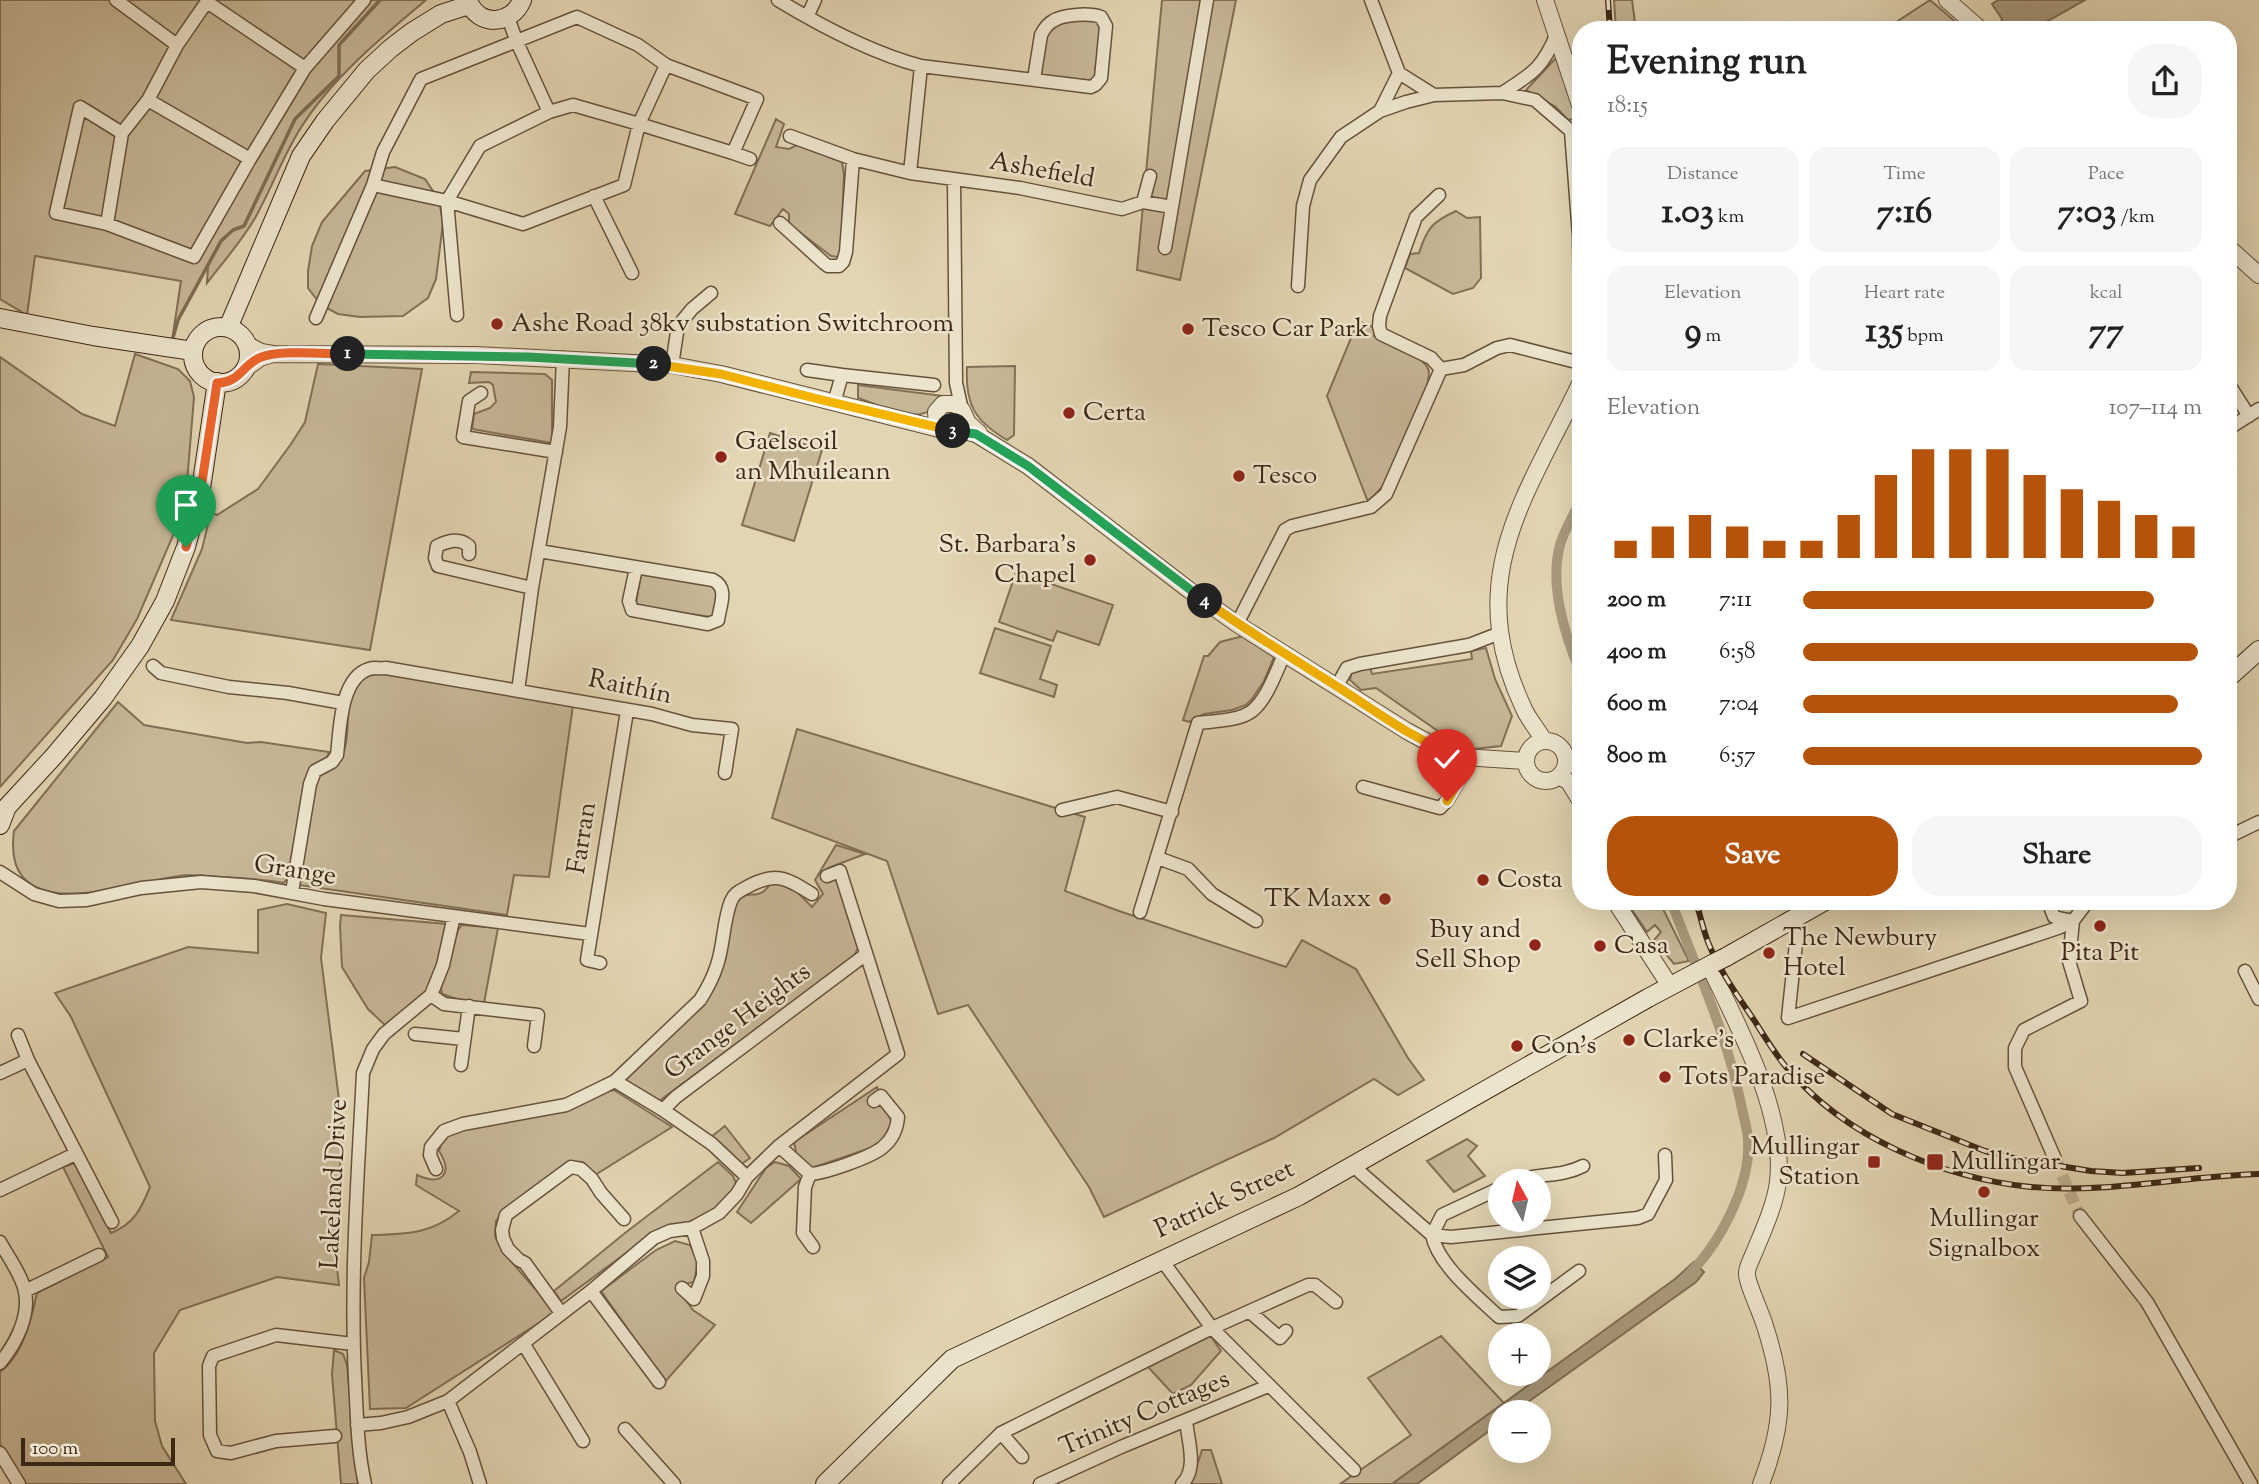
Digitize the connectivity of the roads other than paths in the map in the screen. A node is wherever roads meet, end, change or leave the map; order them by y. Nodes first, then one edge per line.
1 (116, 0) edge
2 (364, 0) edge
3 (522, 0) edge
4 (778, 0) edge
5 (815, 0) edge
6 (1207, 0) edge
7 (1371, 0) edge
8 (1545, 0) edge
9 (207, 1) edge
10 (1948, 1) edge
11 (468, 3) edge
12 (807, 17) junction
13 (1971, 21) edge
14 (512, 29) junction
15 (1557, 33) junction
16 (177, 45) junction
17 (666, 65) junction
18 (920, 65) junction
19 (305, 68) junction
20 (1399, 73) junction
21 (1034, 79) junction
22 (1572, 80) edge
23 (1502, 93) junction
24 (1434, 95) junction
25 (148, 100) junction
26 (1380, 111) junction
27 (550, 112) junction
28 (639, 124) junction
29 (1572, 127) edge
30 (122, 133) junction
31 (790, 136) dead end
32 (733, 153) junction
33 (250, 159) junction
34 (750, 159) dead end
35 (853, 159) junction
36 (910, 173) junction
37 (1150, 176) dead end
38 (954, 180) junction
39 (373, 185) junction
40 (1439, 195) dead end
41 (593, 196) junction
42 (447, 201) junction
43 (1143, 202) junction
44 (1172, 207) junction
45 (107, 223) junction
46 (780, 223) dead end
47 (1165, 248) dead end
48 (2237, 255) edge
49 (632, 273) dead end
50 (2259, 275) edge
51 (1298, 286) dead end
52 (711, 293) dead end
53 (457, 315) dead end
54 (0, 318) edge
55 (316, 318) dead end
56 (228, 328) junction
57 (246, 344) junction
58 (193, 351) junction
59 (273, 354) junction
60 (563, 358) junction
61 (1572, 361) edge
62 (672, 365) junction
63 (245, 369) junction
64 (1441, 369) junction
65 (807, 370) dead end
66 (842, 375) junction
67 (217, 383) junction
68 (956, 383) junction
69 (934, 385) dead end
70 (481, 393) dead end
71 (2237, 393) edge
72 (1572, 400) edge
73 (834, 403) junction
74 (939, 408) junction
75 (962, 412) junction
76 (2254, 412) edge
77 (894, 416) junction
78 (2237, 423) edge
79 (947, 430) junction
80 (986, 440) junction
81 (556, 452) junction
82 (539, 551) junction
83 (469, 554) dead end
84 (636, 568) junction
85 (532, 587) junction
86 (1237, 624) junction
87 (1500, 633) junction
88 (2258, 652) edge
89 (1285, 653) junction
90 (2237, 664) edge
91 (153, 666) dead end
92 (1337, 686) junction
93 (518, 691) junction
94 (343, 703) junction
95 (627, 711) junction
96 (1544, 741) junction
97 (1463, 757) junction
98 (1525, 761) junction
99 (724, 773) dead end
100 (1559, 776) junction
101 (1363, 787) dead end
102 (1572, 787) edge
103 (4, 808) edge
104 (1062, 810) dead end
105 (1172, 812) junction
106 (2259, 822) edge
107 (0, 825) edge
108 (2237, 833) edge
109 (1158, 858) junction
110 (0, 873) edge
111 (827, 876) dead end
112 (292, 892) junction
113 (812, 894) dead end
114 (1621, 910) edge
115 (1808, 910) edge
116 (2051, 910) edge
117 (2081, 910) edge
118 (1140, 912) dead end
119 (454, 916) junction
120 (1797, 916) junction
121 (1256, 921) dead end
122 (2073, 921) junction
123 (590, 934) junction
124 (865, 955) junction
125 (600, 963) dead end
126 (1714, 963) junction
127 (2245, 971) dead end
128 (1670, 986) junction
129 (431, 995) junction
130 (2259, 999) edge
131 (469, 1006) junction
132 (415, 1034) dead end
133 (18, 1035) dead end
134 (464, 1039) junction
135 (534, 1046) dead end
136 (28, 1060) junction
137 (461, 1065) dead end
138 (0, 1073) edge
139 (615, 1081) junction
140 (874, 1101) dead end
141 (663, 1110) junction
142 (779, 1146) junction
143 (75, 1154) junction
144 (1665, 1155) dead end
145 (2055, 1159) tunnel mouth
146 (1352, 1166) junction
147 (1583, 1166) dead end
148 (436, 1169) dead end
149 (1551, 1173) edge
150 (810, 1174) junction
151 (747, 1177) junction
152 (0, 1190) edge
153 (1488, 1193) edge
154 (2080, 1216) tunnel mouth
155 (624, 1219) dead end
156 (112, 1222) dead end
157 (692, 1228) junction
158 (1432, 1235) junction
159 (0, 1242) edge
160 (813, 1247) dead end
161 (99, 1255) dead end
162 (1161, 1259) junction
163 (1579, 1271) dead end
164 (682, 1288) dead end
165 (25, 1291) junction
166 (592, 1291) junction
167 (1336, 1302) dead end
168 (1250, 1312) junction
169 (562, 1313) junction
170 (1212, 1328) junction
171 (1286, 1331) dead end
172 (523, 1343) junction
173 (353, 1344) junction
174 (0, 1363) edge
175 (659, 1382) dead end
176 (1268, 1386) junction
177 (448, 1401) junction
178 (1186, 1421) junction
179 (357, 1425) junction
180 (625, 1429) dead end
181 (1001, 1433) junction
182 (335, 1436) dead end
183 (583, 1441) dead end
184 (0, 1453) edge
185 (1022, 1457) dead end
186 (1354, 1470) dead end
187 (19, 1484) edge
188 (365, 1484) edge
189 (480, 1484) edge
190 (674, 1484) edge
191 (825, 1484) edge
192 (948, 1484) edge
193 (1040, 1484) edge
194 (1182, 1484) edge
195 (1761, 1484) edge
196 (2251, 1484) edge

1 - 16 street
2 - 19 street
3 - 14 main road
4 - 12 street
5 - 12 street
6 - 44 street
7 - 20 street
8 - 15 street
9 - 16 street
9 - 19 street
10 - 13 street
11 - 14 main road
11 - 56 main road
12 - 18 street
14 - 17 street
14 - 27 street
14 - 39 street
15 - 22 street
15 - 23 street
16 - 25 street
17 - 28 street
17 - 32 street
18 - 21 street
18 - 36 street
19 - 33 street
20 - 24 street
20 - 26 street
21 - 21 street
23 - 24 street
23 - 29 street
24 - 26 street
25 - 30 street
25 - 33 street
26 - 51 street
27 - 28 street
27 - 42 street
28 - 32 street
28 - 41 street
30 - 45 street
30 - 45 street
31 - 35 street, Ashefield
32 - 34 street
33 - 45 street
35 - 36 street, Ashefield
35 - 46 street
36 - 38 street, Ashefield
37 - 43 street
38 - 43 street, Ashefield
38 - 68 street, Ashefield
39 - 42 street
39 - 55 street
40 - 64 street
41 - 42 street
41 - 49 street
42 - 53 street
43 - 44 street
44 - 47 street
48 - 50 street
52 - 62 street
54 - 58 main road
56 - 57 main road
56 - 58 main road
57 - 59 street
57 - 63 main road
58 - 67 main road
59 - 60 street
59 - 63 street
60 - 62 street
60 - 81 street
61 - 64 street
62 - 73 street
63 - 67 main road
64 - 86 street
65 - 66 street
66 - 69 street
66 - 73 street
67 - 103 main road
68 - 74 street
68 - 75 street, Ashefield
70 - 81 street
71 - 76 street
72 - 87 street
73 - 77 street
74 - 75 street
74 - 77 street
74 - 79 street
75 - 79 street
75 - 80 street
76 - 78 street
77 - 79 street
79 - 80 street
80 - 86 street
81 - 82 street
82 - 84 street
82 - 85 street
83 - 85 street
84 - 84 street
85 - 93 street
86 - 89 street
87 - 92 street
87 - 96 street
88 - 90 main road
89 - 92 street
89 - 105 street
91 - 94 street
92 - 97 street
93 - 94 street, Raithín
93 - 95 street, Raithín
94 - 112 street, Raithín
95 - 99 street, Raithín
95 - 123 street, Farran
96 - 98 street
96 - 100 street
97 - 98 street
97 - 101 street
98 - 100 street
100 - 102 street
103 - 107 main road
104 - 105 street
105 - 109 street
106 - 108 street
109 - 118 street
109 - 121 street
110 - 112 street, Grange
111 - 124 street
112 - 119 street, Grange
113 - 139 street
114 - 128 street
115 - 120 main road, Patrick Street
116 - 122 street
117 - 122 street
119 - 123 street, Grange
119 - 129 street, Lakeland Drive
120 - 122 street
120 - 126 main road, Patrick Street
122 - 145 street
123 - 125 street, Farran
124 - 141 street, Grange Heights
124 - 142 street
126 - 128 main road, Patrick Street
126 - 195 street
127 - 130 street
128 - 146 main road, Patrick Street
129 - 131 street
129 - 173 street, Lakeland Drive
131 - 134 street
131 - 135 street
132 - 134 street
133 - 136 street
134 - 137 street
136 - 138 street
136 - 143 street
139 - 141 street
139 - 148 street
140 - 150 street
141 - 151 street, Grange Heights
142 - 150 street
142 - 151 street
143 - 152 street
143 - 156 street
144 - 158 street
146 - 158 street
146 - 162 main road, Patrick Street
147 - 149 street
150 - 160 street
151 - 157 street
153 - 158 street
154 - 196 street
155 - 169 street
157 - 164 street
157 - 166 street
158 - 163 street
159 - 165 street
161 - 165 street
162 - 170 street
162 - 191 main road, Patrick Street
165 - 174 street
166 - 169 street
166 - 175 street
167 - 168 street
168 - 170 street
168 - 171 street
169 - 172 street
170 - 176 street
170 - 181 street
172 - 177 street
172 - 183 street
173 - 179 street, Lakeland Drive
173 - 182 street
176 - 178 street, Trinity Cottages
176 - 186 street
177 - 179 street
177 - 189 street
178 - 193 street, Trinity Cottages
178 - 194 street
179 - 188 street, Lakeland Drive
180 - 190 street
181 - 185 street
181 - 192 street
184 - 187 street

